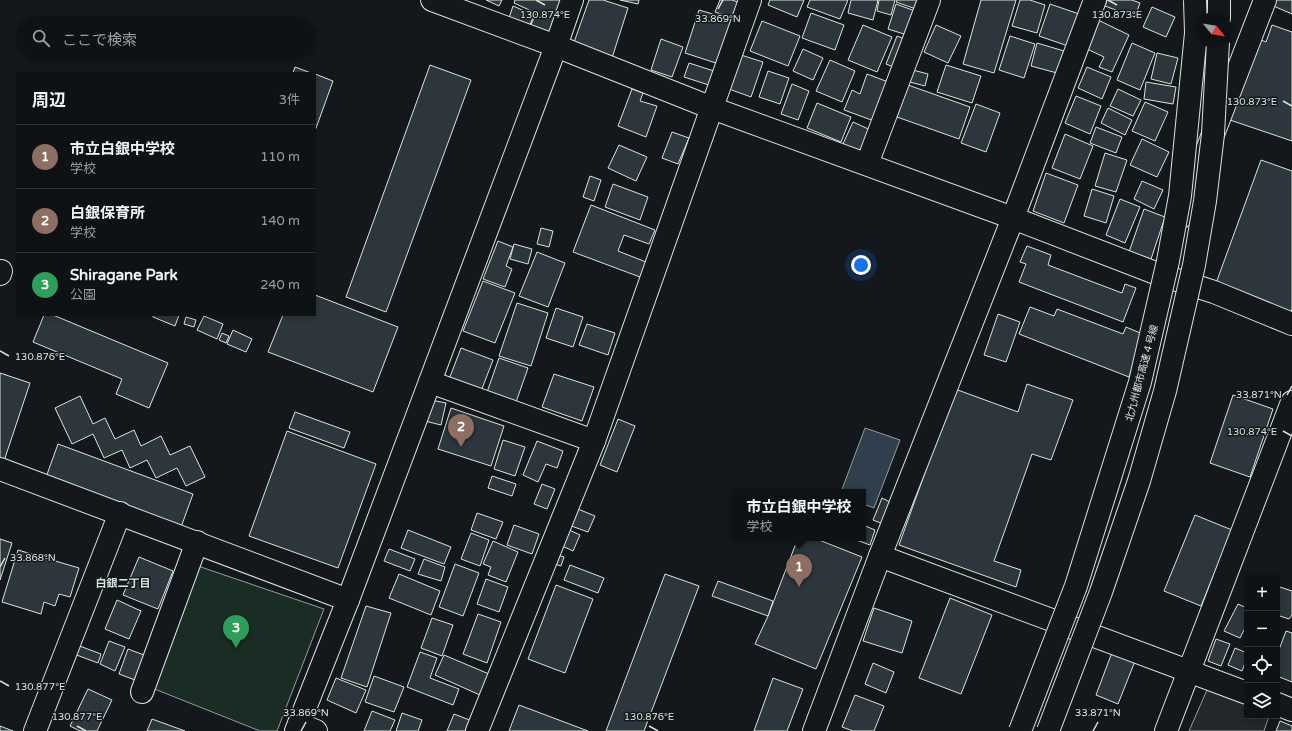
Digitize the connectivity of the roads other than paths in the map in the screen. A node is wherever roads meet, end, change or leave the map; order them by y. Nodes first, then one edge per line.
1 (432, 0) edge
2 (572, 0) edge
3 (750, 0) edge
4 (929, 0) edge
5 (1096, 0) edge
6 (1195, 0) edge
7 (1219, 0) edge
8 (1265, 0) edge
9 (1219, 12) edge
10 (556, 46) junction
11 (1218, 48) edge
12 (712, 108) junction
13 (867, 164) junction
14 (1013, 218) junction
15 (1158, 274) junction
16 (1292, 324) edge
17 (430, 382) junction
18 (1292, 402) edge
19 (594, 441) junction
20 (0, 468) edge
21 (120, 513) junction
22 (197, 542) junction
23 (880, 556) junction
24 (348, 600) junction
25 (1188, 671) junction
26 (142, 692) dead end
27 (1244, 692) edge
28 (1280, 705) edge
29 (1292, 710) edge
30 (304, 729) edge
31 (35, 731) edge
32 (478, 731) edge
33 (814, 731) edge
34 (1020, 731) edge
35 (1048, 731) edge
36 (1166, 731) edge

1 - 10 main road
2 - 10 main road
3 - 12 main road
4 - 13 main road
5 - 14 main road
6 - 34 main road, 北九州都市高速４号線, bridge
7 - 9 main road
8 - 15 main road
10 - 12 main road
10 - 17 main road
11 - 35 main road, bridge
12 - 13 main road
12 - 19 main road
13 - 14 main road
14 - 15 main road
14 - 23 main road
15 - 16 main road
17 - 19 main road
17 - 24 main road
18 - 25 main road
19 - 32 main road
20 - 21 main road
21 - 22 main road
21 - 31 main road
22 - 24 main road
22 - 26 main road
23 - 25 main road
23 - 33 main road
24 - 30 main road
25 - 27 main road
25 - 36 main road
28 - 29 main road

